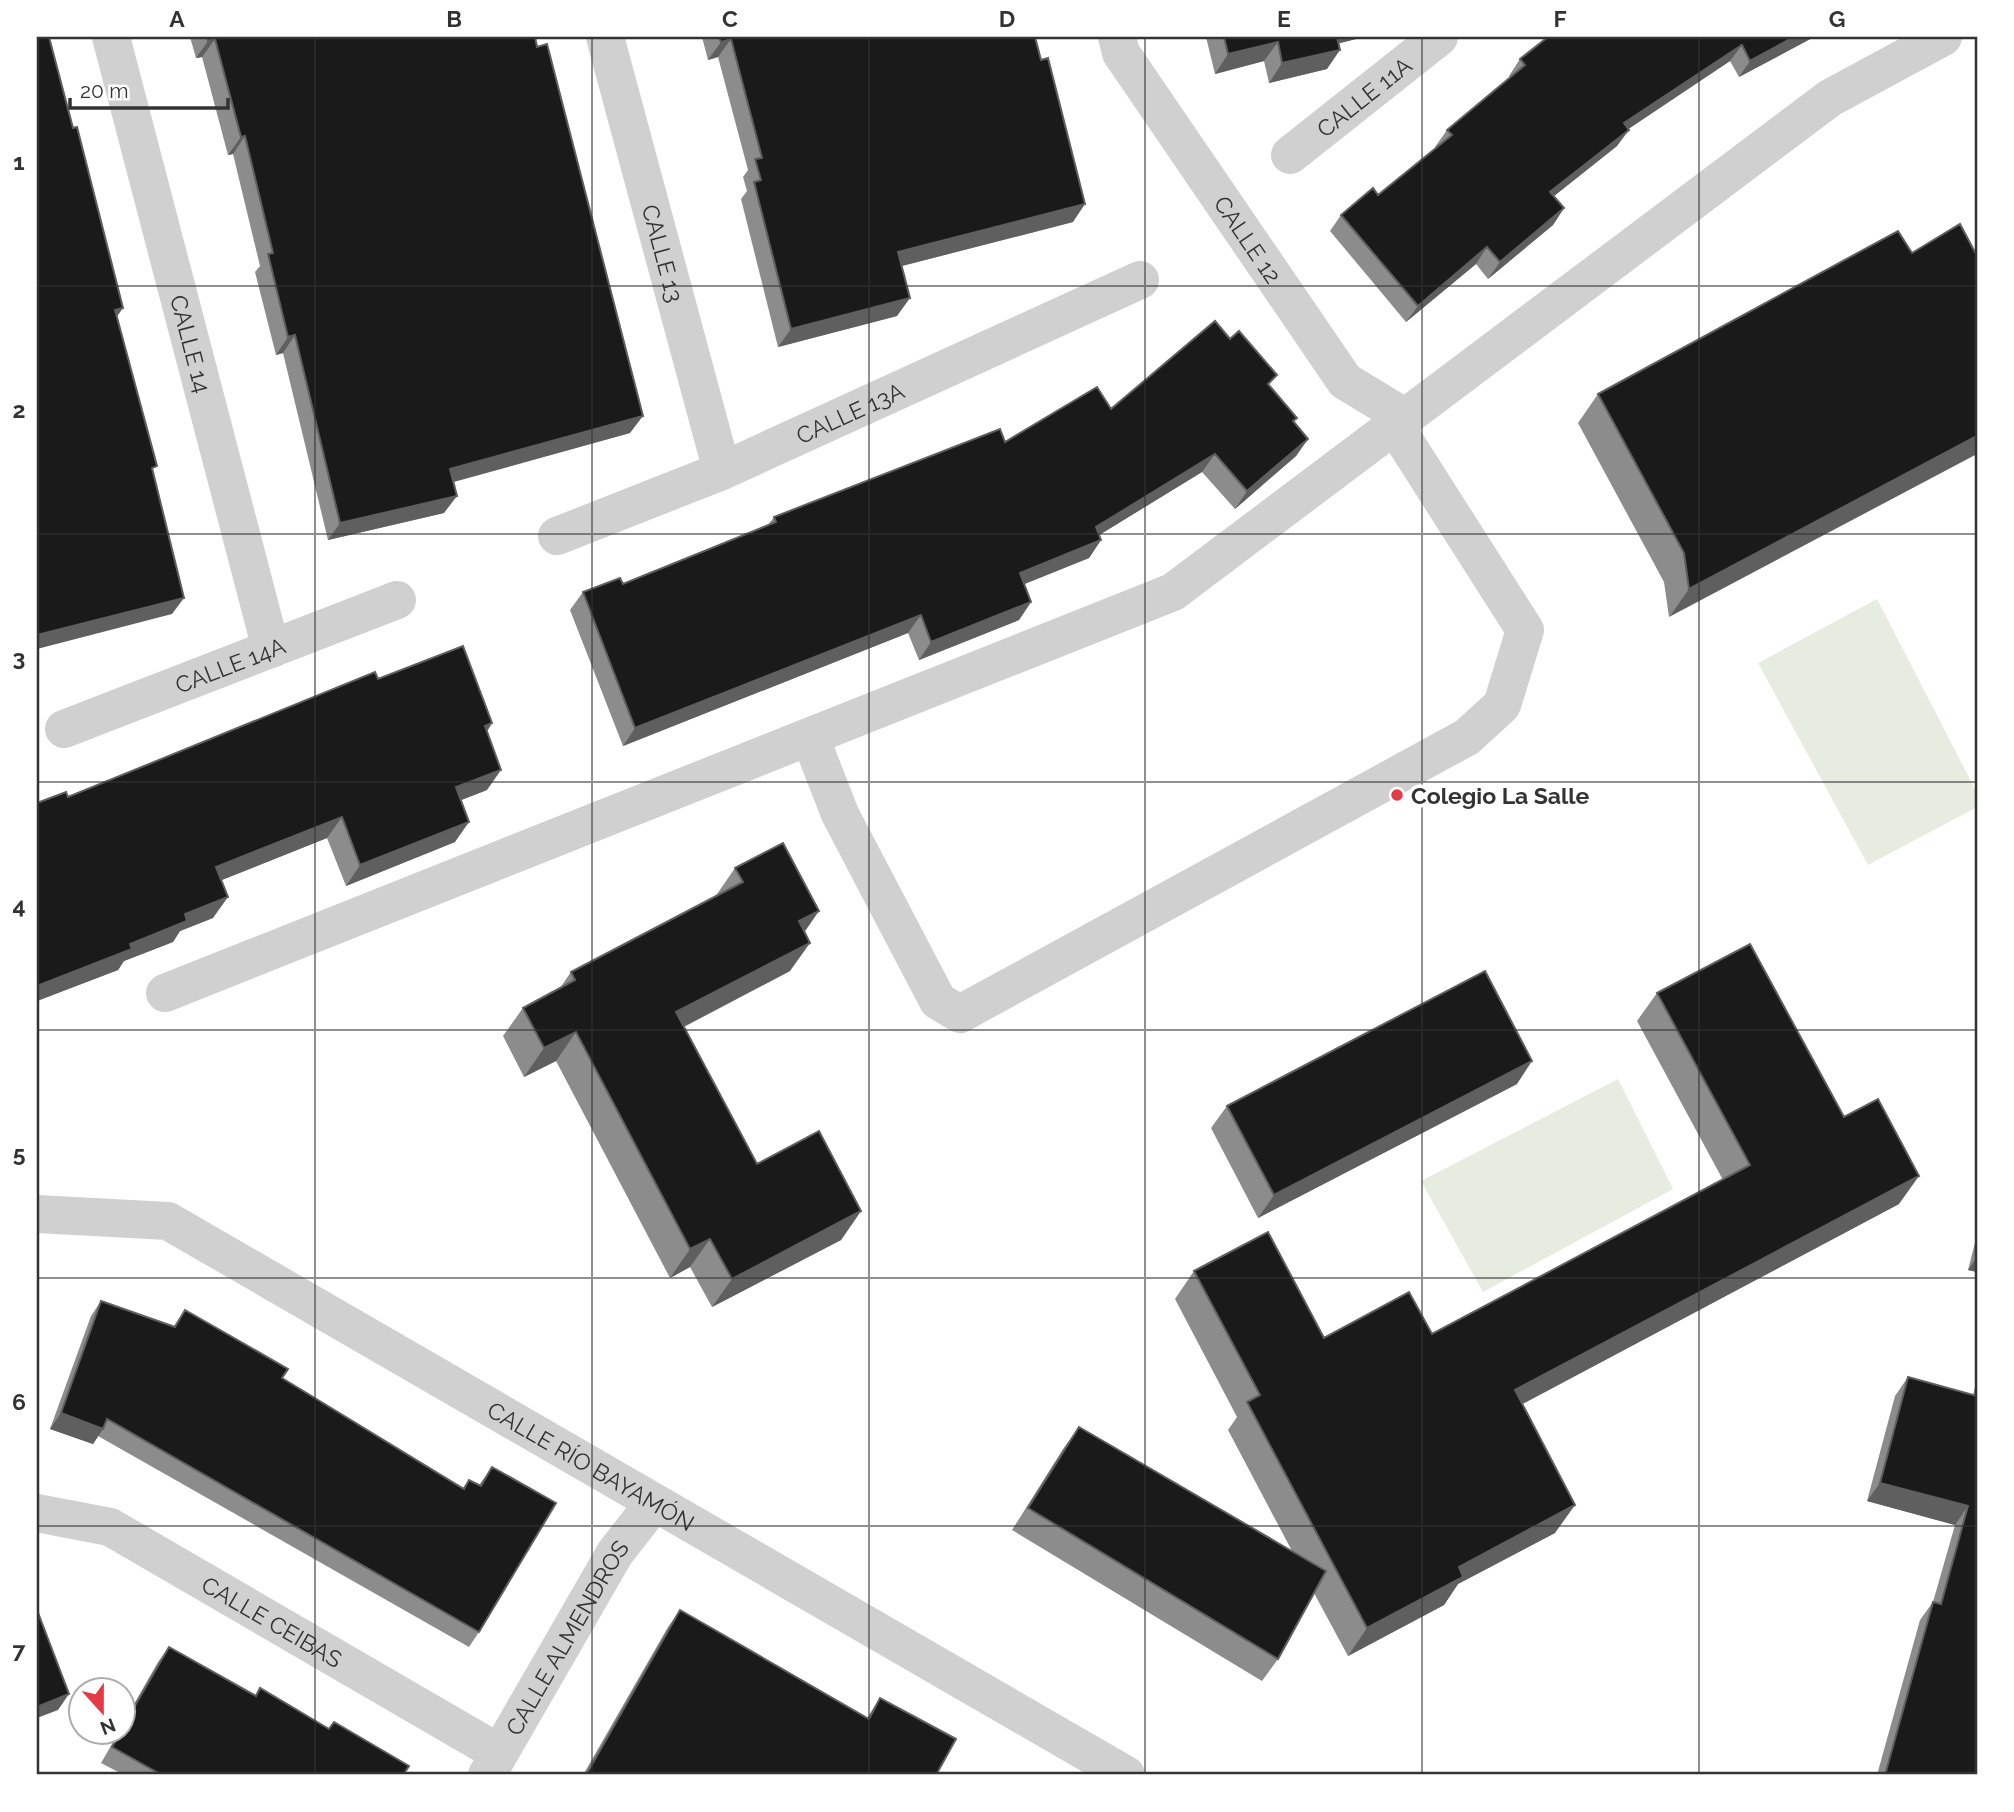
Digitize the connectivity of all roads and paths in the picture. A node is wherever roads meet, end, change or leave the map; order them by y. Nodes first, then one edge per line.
1 (111, 37) edge
2 (605, 37) edge
3 (1117, 37) edge
4 (1439, 37) edge
5 (1943, 37) edge
6 (1290, 155) dead end
7 (1140, 280) dead end
8 (1400, 422) junction
9 (722, 471) junction
10 (557, 536) dead end
11 (397, 600) dead end
12 (271, 649) junction
13 (64, 729) dead end
14 (810, 737) junction
15 (165, 993) dead end
16 (37, 1214) edge
17 (654, 1503) junction
18 (37, 1513) edge
19 (493, 1764) edge
20 (1126, 1775) edge

1 - 12 street, CALLE 14
2 - 9 street, CALLE 13
3 - 8 street, CALLE 12
4 - 6 street, CALLE 11A
5 - 8 street
7 - 9 street, CALLE 13A
8 - 14 street
8 - 14 street
9 - 10 street, CALLE 13A
11 - 12 street, CALLE 14A
12 - 13 street, CALLE 14A
14 - 15 street
16 - 17 street, CALLE RÍO BAYAMÓN
17 - 19 street, CALLE ALMENDROS
17 - 20 street, CALLE RÍO BAYAMÓN
18 - 19 street, CALLE CEIBAS

